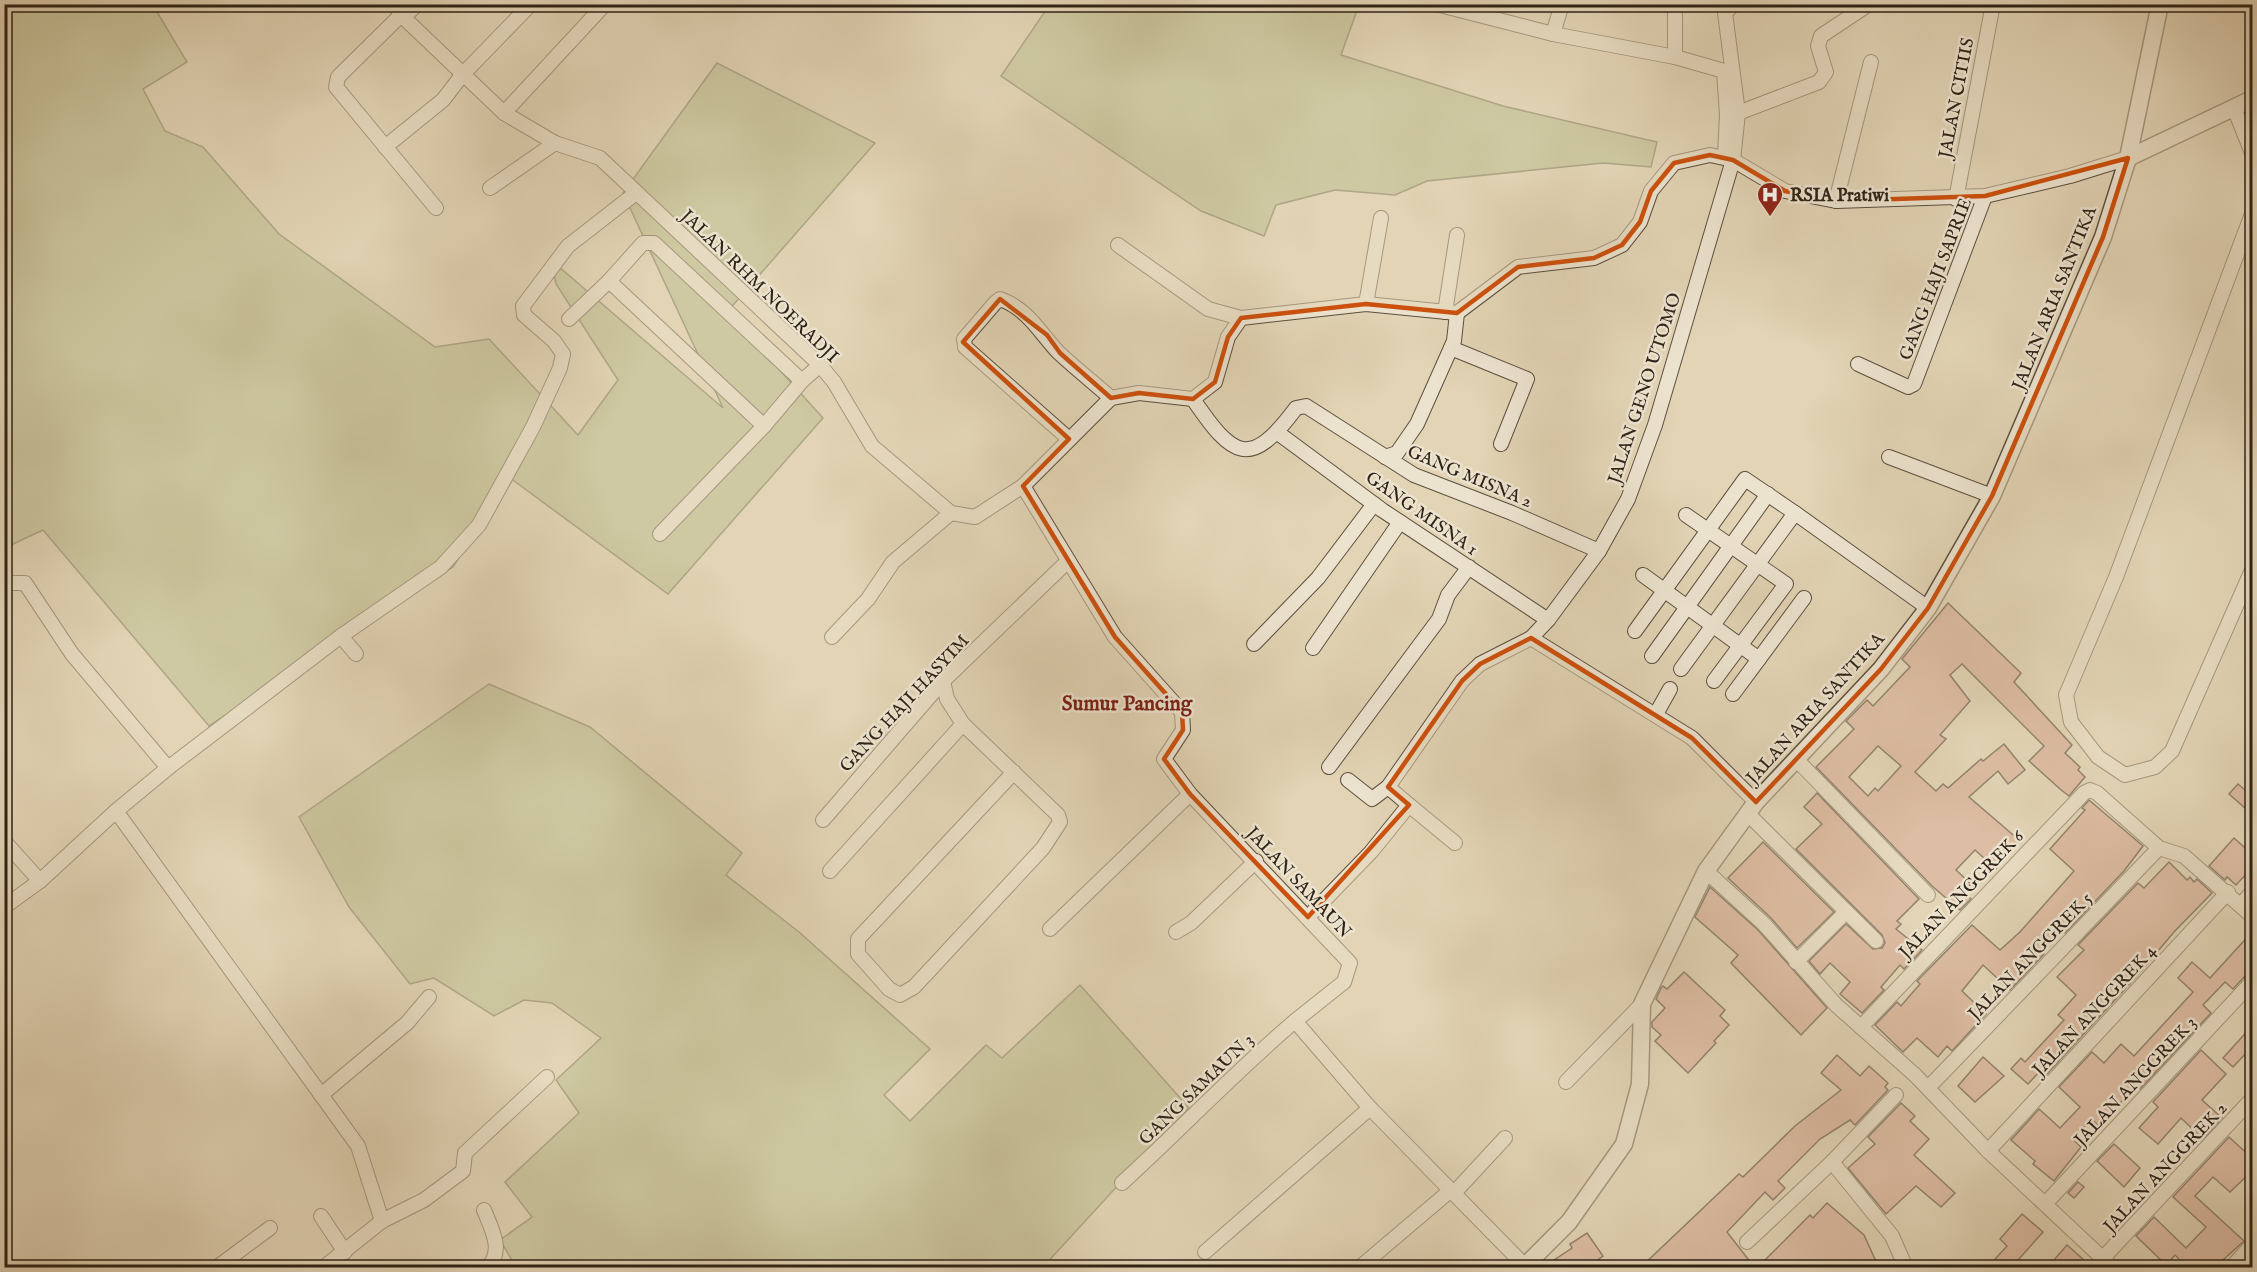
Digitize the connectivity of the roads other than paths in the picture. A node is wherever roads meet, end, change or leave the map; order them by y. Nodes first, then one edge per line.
1 (418, 4) edge
2 (531, 4) edge
3 (605, 4) edge
4 (1436, 4) edge
5 (1563, 4) edge
6 (1675, 4) edge
7 (1734, 4) edge
8 (1869, 4) edge
9 (1993, 4) edge
10 (2160, 4) edge
11 (399, 12) edge
12 (1553, 34) junction
13 (1675, 57) junction
14 (1871, 62) dead end
15 (1729, 70) junction
16 (463, 74) junction
17 (1731, 93) junction
18 (2253, 99) edge
19 (2234, 108) junction
20 (504, 113) junction
21 (1738, 113) junction
22 (555, 143) junction
23 (385, 147) junction
24 (2253, 153) edge
25 (2128, 158) junction
26 (1729, 159) junction
27 (490, 188) dead end
28 (636, 193) junction
29 (1985, 196) junction
30 (1956, 199) junction
31 (1836, 201) junction
32 (436, 208) dead end
33 (2253, 214) edge
34 (1382, 218) dead end
35 (1457, 235) dead end
36 (1118, 245) dead end
37 (609, 281) junction
38 (1366, 304) junction
39 (1451, 313) junction
40 (1241, 318) junction
41 (569, 319) dead end
42 (1451, 348) junction
43 (1858, 364) dead end
44 (820, 365) junction
45 (802, 381) junction
46 (1111, 398) junction
47 (1192, 399) junction
48 (764, 426) junction
49 (1278, 433) junction
50 (1069, 439) junction
51 (1502, 444) dead end
52 (1385, 457) junction
53 (1889, 457) dead end
54 (1023, 486) junction
55 (1768, 494) junction
56 (1992, 496) junction
57 (1374, 504) junction
58 (951, 513) junction
59 (1795, 513) junction
60 (1686, 516) dead end
61 (1400, 522) junction
62 (1708, 531) junction
63 (660, 534) dead end
64 (1731, 547) junction
65 (1599, 551) junction
66 (1067, 562) junction
67 (1755, 564) junction
68 (1469, 567) junction
69 (2253, 570) edge
70 (1643, 575) dead end
71 (4, 583) edge
72 (1664, 591) junction
73 (1804, 598) dead end
74 (1687, 607) junction
75 (1928, 608) junction
76 (1548, 620) junction
77 (1712, 625) junction
78 (1635, 631) dead end
79 (341, 636) junction
80 (832, 637) dead end
81 (1531, 638) junction
82 (1254, 644) dead end
83 (1740, 646) junction
84 (1313, 648) dead end
85 (356, 654) dead end
86 (1652, 656) dead end
87 (1759, 659) junction
88 (1681, 669) dead end
89 (943, 681) junction
90 (1714, 681) dead end
91 (1670, 689) dead end
92 (1733, 694) dead end
93 (1656, 714) junction
94 (963, 724) junction
95 (1796, 759) junction
96 (1329, 767) dead end
97 (168, 768) junction
98 (1014, 772) junction
99 (1348, 780) dead end
100 (1388, 787) junction
101 (1190, 794) junction
102 (1409, 805) junction
103 (1752, 808) junction
104 (116, 811) junction
105 (823, 820) dead end
106 (4, 841) edge
107 (1455, 843) dead end
108 (2159, 848) junction
109 (1256, 861) junction
110 (830, 871) dead end
111 (1706, 871) junction
112 (40, 881) junction
113 (2228, 892) junction
114 (2253, 892) edge
115 (1928, 895) dead end
116 (2241, 906) junction
117 (4, 907) edge
118 (1846, 912) junction
119 (1308, 916) junction
120 (2253, 916) edge
121 (1050, 929) dead end
122 (1176, 932) dead end
123 (1876, 941) dead end
124 (1796, 962) junction
125 (2253, 982) edge
126 (429, 997) dead end
127 (1642, 1004) junction
128 (1295, 1021) junction
129 (1861, 1027) junction
130 (547, 1077) dead end
131 (1566, 1082) dead end
132 (1928, 1088) junction
133 (321, 1095) junction
134 (1896, 1095) dead end
135 (2253, 1099) edge
136 (1370, 1108) junction
137 (1504, 1138) dead end
138 (1988, 1151) junction
139 (1832, 1162) junction
140 (1122, 1184) dead end
141 (1452, 1191) junction
142 (2044, 1204) junction
143 (484, 1210) dead end
144 (321, 1216) dead end
145 (382, 1221) junction
146 (270, 1228) dead end
147 (1747, 1242) dead end
148 (2253, 1245) edge
149 (345, 1252) junction
150 (1205, 1252) dead end
151 (2108, 1263) edge
152 (1525, 1267) edge
153 (216, 1268) edge
154 (323, 1268) edge
155 (487, 1268) edge
156 (1359, 1268) edge
157 (1906, 1268) edge
158 (2231, 1268) edge

1 - 11 street
2 - 16 street
3 - 20 street
4 - 12 street
5 - 12 street
6 - 13 street
7 - 15 street
8 - 21 street
9 - 30 street, JALAN CITIIS
10 - 25 street, JALAN ARIA SANTIKA
11 - 16 street, JALAN RHM NOERADJI
11 - 23 street
12 - 13 street
13 - 15 street
14 - 31 street
15 - 17 street
16 - 20 street, JALAN RHM NOERADJI
16 - 23 street
17 - 21 street
17 - 26 street
18 - 19 street
19 - 24 street
19 - 25 street
20 - 22 street, JALAN RHM NOERADJI
21 - 26 street
22 - 27 street
22 - 28 street, JALAN RHM NOERADJI
23 - 32 street
25 - 29 street
25 - 56 street, JALAN ARIA SANTIKA
26 - 31 street
26 - 39 street
26 - 65 street, JALAN GENO UTOMO
28 - 44 street, JALAN RHM NOERADJI
28 - 79 street
29 - 30 street
29 - 43 street, GANG HAJI SAPRIE
30 - 31 street
33 - 69 street
34 - 38 street
35 - 39 street
36 - 40 street
37 - 41 street
37 - 45 street
37 - 48 street
38 - 39 street
38 - 40 street
39 - 42 street
40 - 47 street
42 - 51 street
42 - 52 street
44 - 45 street
44 - 58 street, JALAN RHM NOERADJI
45 - 48 street
46 - 47 street
46 - 50 street
46 - 50 street
47 - 49 street
48 - 63 street
49 - 52 street, GANG MISNA 2
49 - 57 street, GANG MISNA 1
50 - 54 street
52 - 65 street, GANG MISNA 2
53 - 56 street
54 - 58 street
54 - 66 street, JALAN SAMAUN
55 - 59 street
55 - 62 street
55 - 64 street
56 - 75 street, JALAN ARIA SANTIKA
57 - 61 street, GANG MISNA 1
57 - 82 street
58 - 80 street
59 - 67 street
59 - 75 street
60 - 62 street
61 - 68 street, GANG MISNA 1
61 - 84 street
62 - 64 street
62 - 72 street
64 - 67 street
64 - 74 street
65 - 76 street, JALAN GENO UTOMO
66 - 89 street, GANG HAJI HASYIM
66 - 101 street, JALAN SAMAUN
67 - 77 street
67 - 83 street
68 - 76 street, GANG MISNA 1
68 - 96 street
70 - 72 street
71 - 97 street
72 - 74 street
72 - 78 street
73 - 87 street
74 - 77 street
74 - 86 street
75 - 95 street, JALAN ARIA SANTIKA
76 - 81 street, JALAN GENO UTOMO
77 - 83 street
77 - 88 street
79 - 85 street
79 - 97 street
81 - 93 street
81 - 100 street, JALAN GENO UTOMO
83 - 87 street
83 - 90 street
87 - 92 street
89 - 94 street
89 - 105 street, GANG HAJI HASYIM
91 - 93 street
93 - 103 street
94 - 98 street
94 - 110 street
95 - 103 street, JALAN ARIA SANTIKA
95 - 115 street
97 - 104 street
98 - 98 street
99 - 100 street
100 - 102 street
101 - 109 street, JALAN SAMAUN
101 - 121 street
102 - 107 street
102 - 119 street
103 - 111 street, JALAN ARIA SANTIKA
103 - 118 street
104 - 112 street
104 - 133 street
106 - 112 street
108 - 113 street
108 - 129 street, JALAN ANGGREK 6
108 - 132 street, JALAN ANGGREK 5
109 - 119 street, JALAN SAMAUN
109 - 122 street
111 - 124 street
111 - 127 street, JALAN ARIA SANTIKA
112 - 117 street
113 - 116 street
113 - 138 street, JALAN ANGGREK 4
114 - 116 street
116 - 120 street
118 - 123 street
118 - 124 street
119 - 128 street, JALAN SAMAUN
124 - 129 street
125 - 142 street, JALAN ANGGREK 3
126 - 133 street
127 - 131 street
127 - 152 street, JALAN ARIA SANTIKA
128 - 136 street
128 - 140 street, GANG SAMAUN 3
129 - 132 street
130 - 145 street
132 - 138 street
133 - 145 street
134 - 139 street
135 - 151 street, JALAN ANGGREK 2
136 - 141 street
136 - 150 street
137 - 141 street
138 - 142 street
139 - 147 street
139 - 157 street
141 - 152 street
141 - 156 street
142 - 151 street
143 - 155 street
144 - 149 street
145 - 149 street
146 - 153 street
148 - 158 street
149 - 154 street

